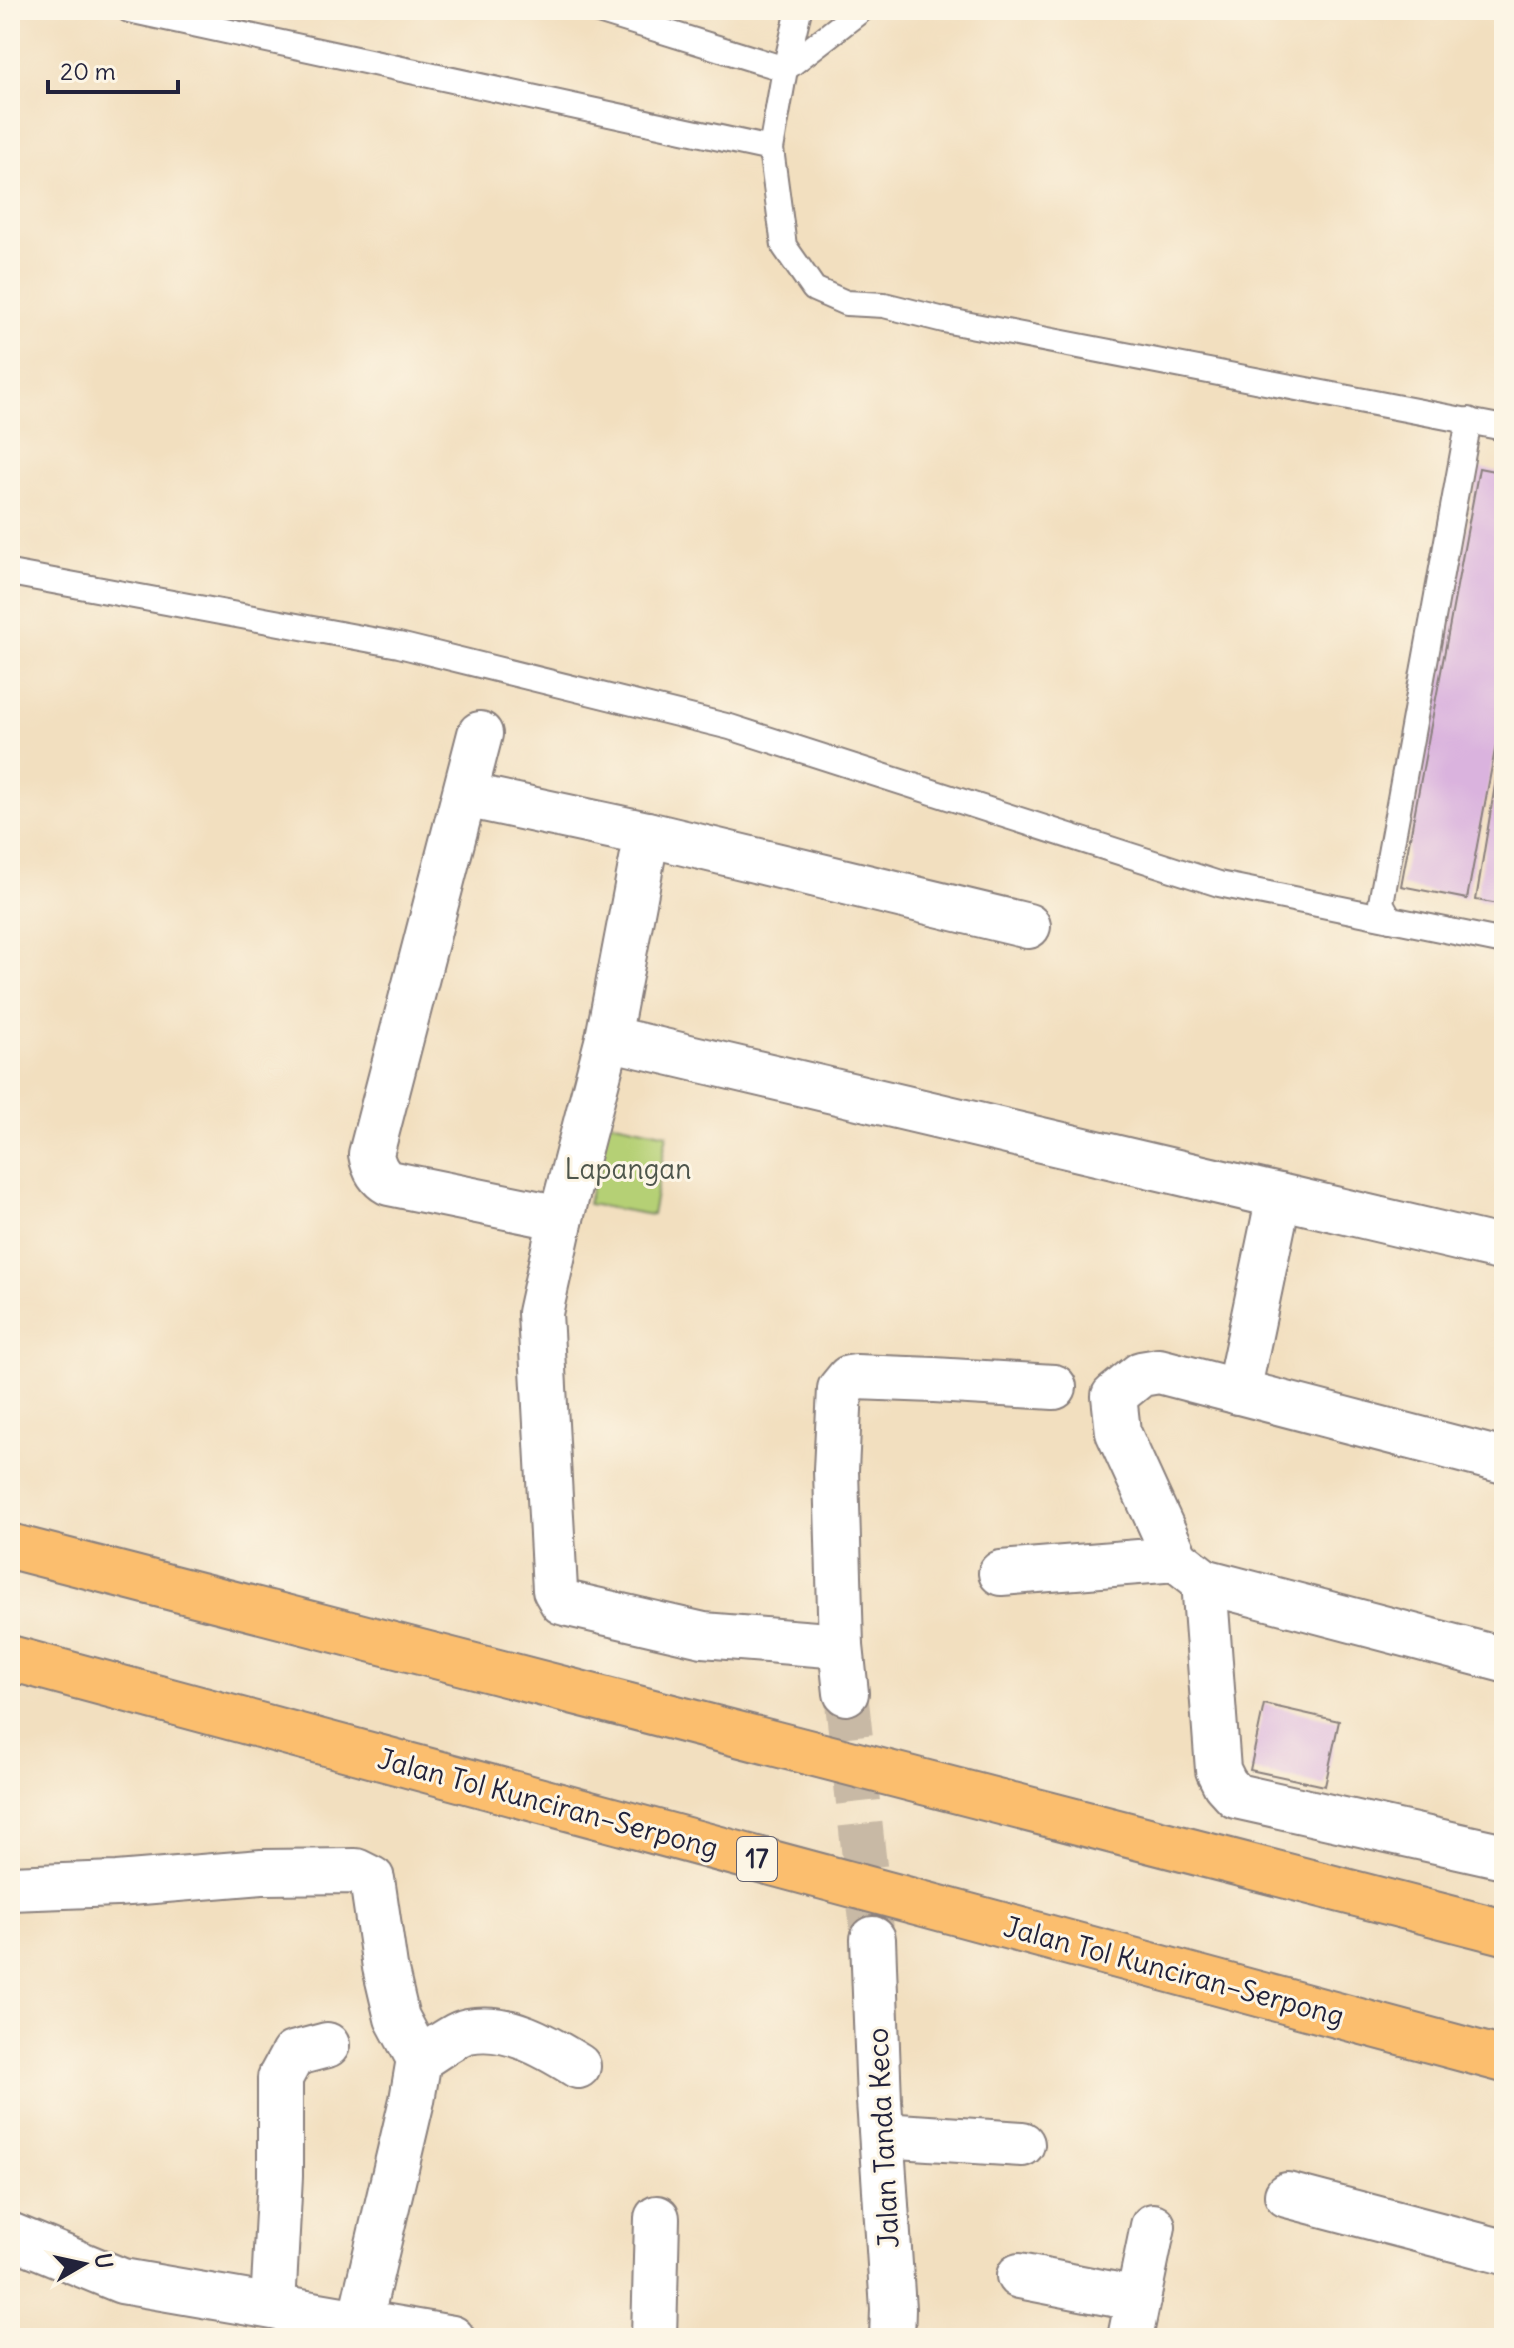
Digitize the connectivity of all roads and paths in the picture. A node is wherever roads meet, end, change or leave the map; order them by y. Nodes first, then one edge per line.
1 (129, 10) edge
2 (595, 10) edge
3 (799, 10) edge
4 (861, 10) edge
5 (785, 69) junction
6 (771, 149) junction
7 (1469, 420) junction
8 (1504, 428) edge
9 (10, 573) edge
10 (480, 734) dead end
11 (465, 795) junction
12 (647, 834) junction
13 (1390, 919) junction
14 (1028, 926) dead end
15 (1504, 942) edge
16 (608, 1038) junction
17 (1279, 1196) junction
18 (561, 1218) junction
19 (1504, 1249) edge
20 (1054, 1387) dead end
21 (1238, 1392) junction
22 (1504, 1461) edge
23 (10, 1546) edge
24 (1190, 1570) junction
25 (1001, 1573) dead end
26 (841, 1646) junction
27 (10, 1658) edge
28 (1504, 1660) edge
29 (846, 1693) tunnel mouth
30 (1504, 1856) edge
31 (10, 1888) edge
32 (1504, 1932) edge
33 (873, 1939) tunnel mouth
34 (327, 2045) dead end
35 (419, 2059) junction
36 (1504, 2060) edge
37 (578, 2066) dead end
38 (882, 2135) junction
39 (1022, 2144) dead end
40 (1287, 2195) dead end
41 (657, 2218) dead end
42 (1153, 2226) dead end
43 (10, 2235) edge
44 (1504, 2252) edge
45 (1019, 2276) dead end
46 (273, 2306) junction
47 (1134, 2318) edge
48 (360, 2321) junction
49 (452, 2338) edge
50 (654, 2338) edge
51 (892, 2338) edge

1 - 6 lane
2 - 5 lane
3 - 5 lane
4 - 5 lane
5 - 6 lane
6 - 7 lane
7 - 8 lane
7 - 13 lane
9 - 13 lane
10 - 11 street
11 - 12 street
11 - 18 street
12 - 14 street
12 - 16 street
13 - 15 lane
16 - 17 street
16 - 18 street
17 - 19 street
17 - 21 street
18 - 26 street
20 - 26 street
21 - 22 street
21 - 24 street
23 - 32 highway
24 - 25 street
24 - 28 street
24 - 30 street
26 - 29 street
27 - 36 highway, Jalan Tol Kunciran–Serpong / 17
31 - 35 street
33 - 38 street, Jalan Tanda Keco
34 - 46 street
35 - 37 street
35 - 48 street
38 - 39 street
38 - 51 street, Jalan Tanda Keco
40 - 44 street
41 - 50 street
42 - 47 street
43 - 46 street
45 - 47 street
46 - 48 street
48 - 49 street

